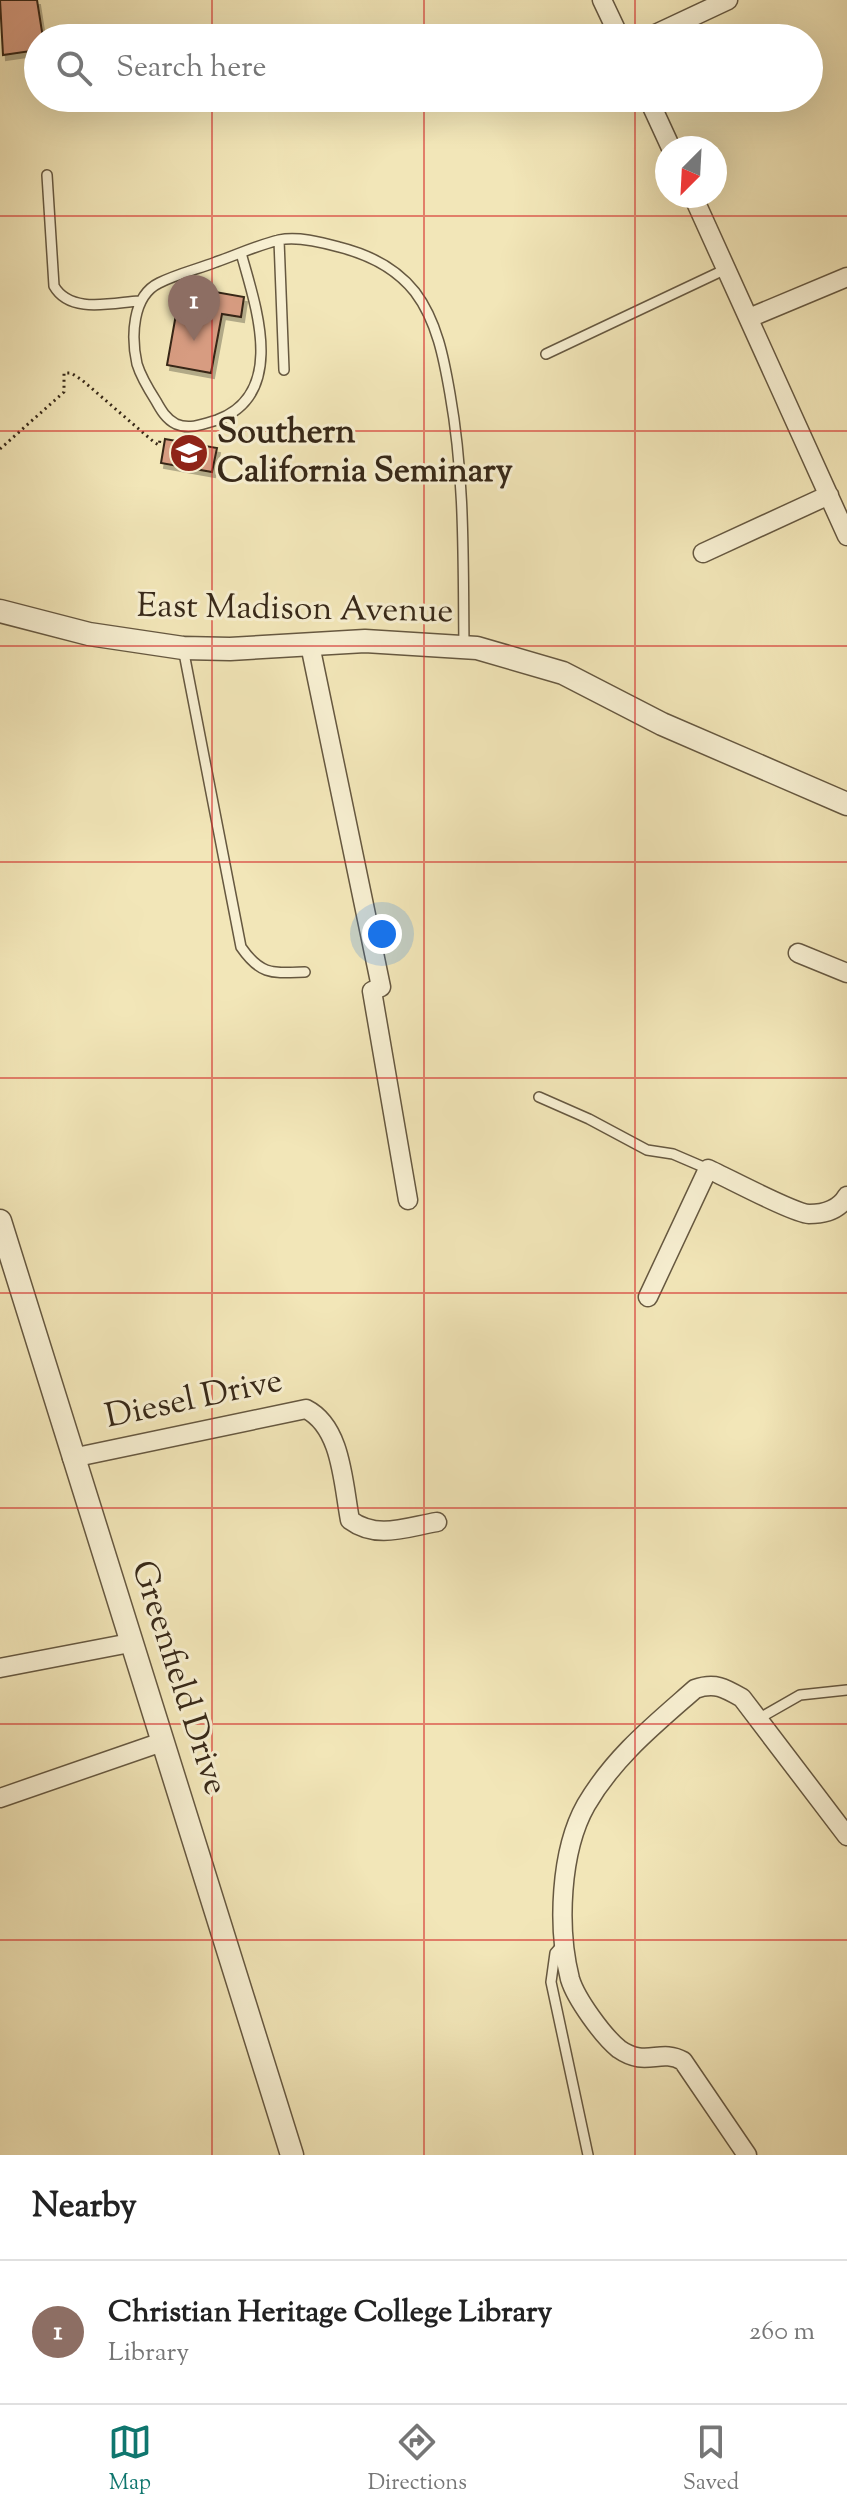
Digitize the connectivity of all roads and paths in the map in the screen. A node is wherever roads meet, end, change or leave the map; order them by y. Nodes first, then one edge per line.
1 (602, 0) edge
2 (728, 0) edge
3 (613, 24) edge
4 (677, 24) edge
5 (654, 112) edge
6 (665, 136) edge
7 (47, 175) dead end
8 (698, 208) edge
9 (279, 240) junction
10 (241, 253) junction
11 (726, 269) junction
12 (847, 277) edge
13 (139, 301) junction
14 (749, 318) junction
15 (546, 354) dead end
16 (284, 370) dead end
17 (163, 441) dead end
18 (0, 449) edge
19 (829, 495) junction
20 (847, 536) edge
21 (703, 553) dead end
22 (0, 611) edge
23 (310, 645) junction
24 (464, 647) junction
25 (183, 648) junction
26 (847, 804) edge
27 (798, 953) dead end
28 (305, 972) dead end
29 (847, 973) edge
30 (539, 1097) dead end
31 (708, 1169) junction
32 (847, 1196) edge
33 (408, 1200) dead end
34 (0, 1221) edge
35 (648, 1297) dead end
36 (72, 1458) junction
37 (437, 1522) dead end
38 (130, 1643) junction
39 (0, 1668) edge
40 (847, 1690) edge
41 (758, 1719) junction
42 (162, 1742) junction
43 (0, 1798) edge
44 (847, 1836) edge
45 (565, 1942) junction
46 (292, 2155) edge
47 (588, 2155) edge
48 (747, 2155) edge

1 - 3 street
2 - 4 street
5 - 6 street
7 - 13 lane
8 - 11 street
9 - 10 lane
9 - 16 lane
9 - 24 lane
10 - 13 lane
10 - 13 lane
11 - 14 street
11 - 15 lane
12 - 14 street
14 - 19 street
17 - 18 path
19 - 20 street
19 - 21 street
22 - 25 street, East Madison Avenue
23 - 24 street, East Madison Avenue
23 - 25 street, East Madison Avenue
23 - 33 street
24 - 26 street, East Madison Avenue
25 - 28 lane
27 - 29 street
30 - 31 lane
31 - 32 street
31 - 35 street
34 - 36 street, Greenfield Drive
36 - 37 street, Diesel Drive
36 - 38 street, Greenfield Drive
38 - 39 street
38 - 42 street, Greenfield Drive
40 - 41 lane
41 - 44 street
41 - 45 street
42 - 43 street
42 - 46 street, Greenfield Drive
45 - 47 lane
45 - 48 street

